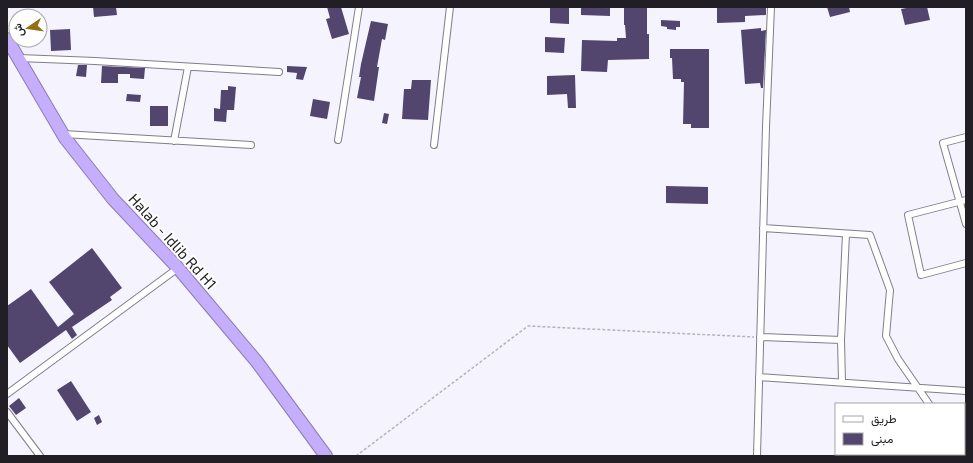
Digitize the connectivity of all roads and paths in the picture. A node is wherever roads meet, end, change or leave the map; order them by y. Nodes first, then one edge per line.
1 (360, 7) edge
2 (450, 7) edge
3 (771, 7) edge
4 (7, 39) edge
5 (18, 58) junction
6 (188, 67) junction
7 (279, 72) dead end
8 (63, 134) junction
9 (966, 137) edge
10 (338, 140) dead end
11 (174, 141) junction
12 (251, 145) dead end
13 (434, 145) dead end
14 (963, 201) edge
15 (966, 224) edge
16 (763, 228) junction
17 (846, 234) junction
18 (966, 263) edge
19 (178, 268) junction
20 (760, 337) junction
21 (841, 340) junction
22 (759, 377) junction
23 (842, 382) junction
24 (918, 387) junction
25 (966, 391) edge
26 (7, 394) edge
27 (928, 403) edge
28 (7, 412) edge
29 (40, 456) edge
30 (326, 456) edge
31 (356, 456) edge
32 (757, 456) edge

1 - 10 street
2 - 13 street
3 - 16 street
4 - 5 highway, Halab - Idlib Rd H1
5 - 6 street
5 - 8 highway, Halab - Idlib Rd H1
6 - 7 street
6 - 11 street
8 - 11 street
8 - 19 highway, Halab - Idlib Rd H1
9 - 14 street
11 - 12 street
14 - 15 street
14 - 18 street
16 - 17 street
16 - 20 street
17 - 21 street
17 - 24 street
19 - 26 street
19 - 30 highway, Halab - Idlib Rd H1
20 - 21 street
20 - 22 street
20 - 31 path
21 - 23 street
22 - 23 street
22 - 32 street
23 - 24 street
24 - 25 street
24 - 27 street
28 - 29 street

